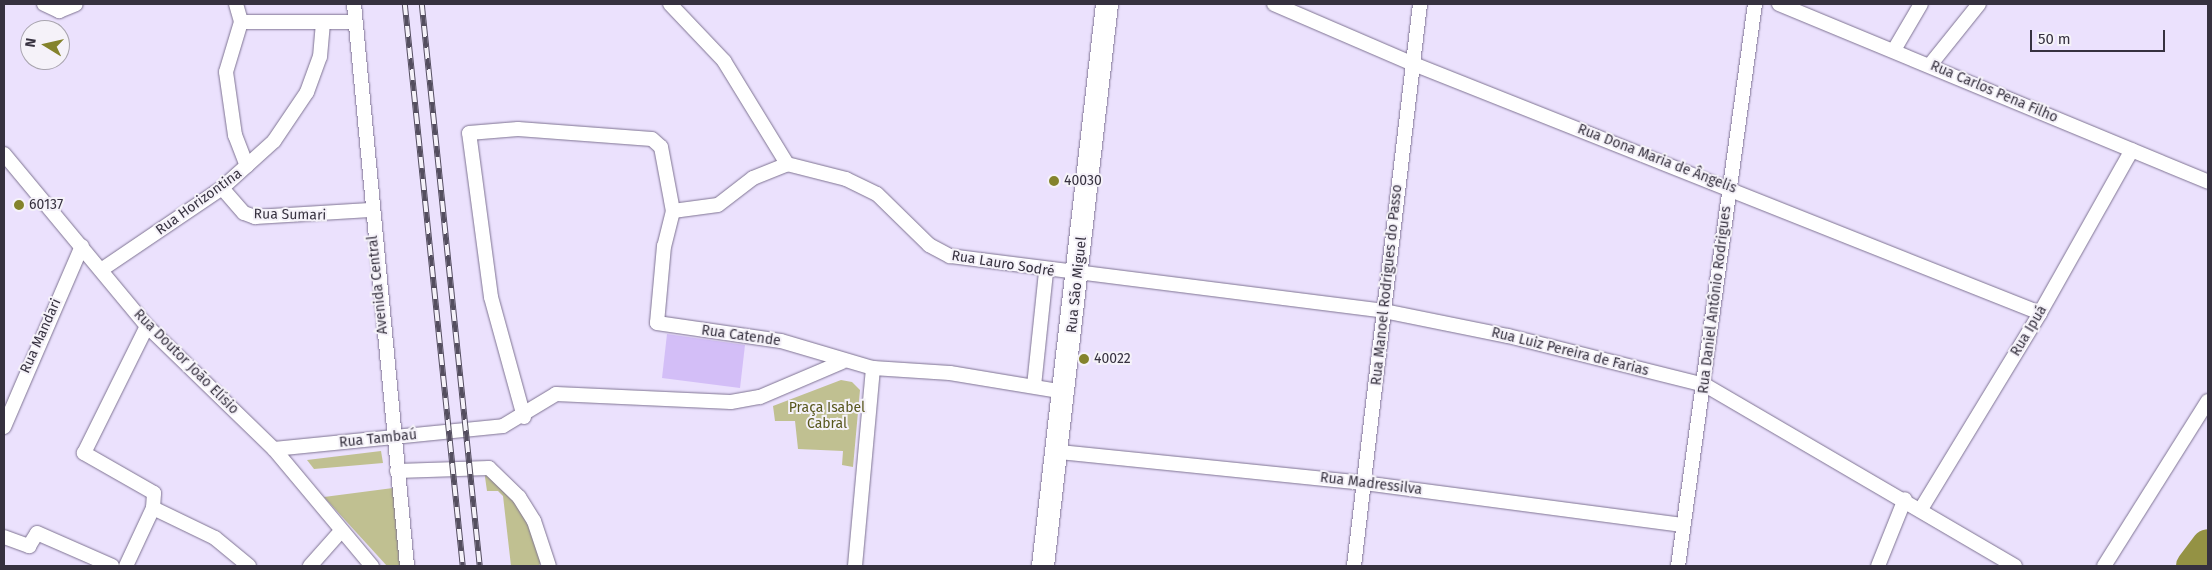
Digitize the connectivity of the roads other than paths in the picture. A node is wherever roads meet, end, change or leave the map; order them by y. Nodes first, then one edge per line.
1 (44, 4) edge
2 (76, 4) edge
3 (236, 4) edge
4 (354, 4) edge
5 (670, 4) edge
6 (1107, 4) edge
7 (1274, 4) edge
8 (1420, 4) edge
9 (1755, 4) edge
10 (1778, 4) edge
11 (1921, 4) edge
12 (1979, 4) edge
13 (241, 22) junction
14 (324, 22) junction
15 (354, 22) junction
16 (1894, 50) junction
17 (1411, 63) junction
18 (1930, 65) junction
19 (2132, 150) junction
20 (4, 154) edge
21 (787, 164) junction
22 (248, 166) junction
23 (2208, 182) edge
24 (1730, 187) junction
25 (222, 188) junction
26 (370, 210) junction
27 (673, 211) junction
28 (82, 246) junction
29 (101, 270) junction
30 (1046, 271) junction
31 (1078, 274) junction
32 (1384, 311) junction
33 (2040, 313) junction
34 (147, 326) junction
35 (842, 362) junction
36 (873, 368) junction
37 (1705, 385) junction
38 (1034, 386) junction
39 (1065, 392) junction
40 (2208, 401) edge
41 (524, 417) junction
42 (4, 427) edge
43 (393, 437) junction
44 (274, 449) junction
45 (1058, 452) junction
46 (397, 471) junction
47 (1364, 482) junction
48 (1905, 499) junction
49 (153, 505) junction
50 (1921, 509) junction
51 (1683, 525) junction
52 (341, 531) junction
53 (4, 537) edge
54 (112, 566) edge
55 (126, 566) edge
56 (249, 566) edge
57 (310, 566) edge
58 (372, 566) edge
59 (407, 566) edge
60 (550, 566) edge
61 (855, 566) edge
62 (1043, 566) edge
63 (1354, 566) edge
64 (1678, 566) edge
65 (1878, 566) edge
66 (2015, 566) edge
67 (2104, 566) edge

1 - 2 street
3 - 13 street
4 - 15 street, Avenida Central
5 - 21 street
6 - 31 main road, Rua São Miguel
7 - 17 street, Rua Dona Maria de Ângelis
8 - 17 street, Rua Manoel Rodrigues do Passo
9 - 24 street, Rua Daniel Antônio Rodrigues
10 - 16 street, Rua Carlos Pena Filho
11 - 16 street
12 - 18 street
13 - 14 street
13 - 22 street, Rua Horizontina
14 - 15 street
14 - 22 street
15 - 26 street, Avenida Central
16 - 18 street, Rua Carlos Pena Filho
17 - 24 street, Rua Dona Maria de Ângelis
17 - 32 street, Rua Manoel Rodrigues do Passo
18 - 19 street, Rua Carlos Pena Filho
19 - 23 street, Rua Carlos Pena Filho
19 - 33 street, Rua Ipuá
20 - 28 street, Rua Doutor João Elísio
21 - 27 street
21 - 30 street, Rua Lauro Sodré
22 - 25 street, Rua Horizontina
24 - 33 street, Rua Dona Maria de Ângelis
24 - 37 street, Rua Daniel Antônio Rodrigues
25 - 26 street, Rua Sumari
25 - 29 street, Rua Horizontina
26 - 43 street, Avenida Central
27 - 35 street, Rua Catende
27 - 41 street
28 - 29 street, Rua Doutor João Elísio
28 - 42 street, Rua Mandari
29 - 34 street, Rua Doutor João Elísio
30 - 31 street, Rua Lauro Sodré
30 - 38 street
31 - 32 street, Rua Luiz Pereira de Farias
31 - 39 main road, Rua São Miguel
32 - 37 street, Rua Luiz Pereira de Farias
32 - 47 street, Rua Manoel Rodrigues do Passo
33 - 50 street, Rua Ipuá
34 - 44 street, Rua Doutor João Elísio
34 - 49 street
35 - 36 street, Rua Catende
35 - 41 street
36 - 38 street, Rua Catende
36 - 61 street
37 - 48 street, Rua Luiz Pereira de Farias
37 - 51 street, Rua Daniel Antônio Rodrigues
38 - 39 street, Rua Catende
39 - 45 main road, Rua São Miguel
40 - 67 street
41 - 43 street, Rua Tambaú
43 - 44 street, Rua Tambaú
43 - 46 street, Avenida Central
44 - 52 street, Rua Doutor João Elísio
45 - 47 street, Rua Madressilva
45 - 62 main road, Rua São Miguel
46 - 59 street, Avenida Central
46 - 60 street
47 - 51 street, Rua Madressilva
47 - 63 street, Rua Manoel Rodrigues do Passo
48 - 50 street, Rua Luiz Pereira de Farias
48 - 65 street
49 - 55 street
49 - 56 street
50 - 66 street, Rua Luiz Pereira de Farias
51 - 64 street, Rua Daniel Antônio Rodrigues
52 - 57 street
52 - 58 street, Rua Doutor João Elísio
53 - 54 street

